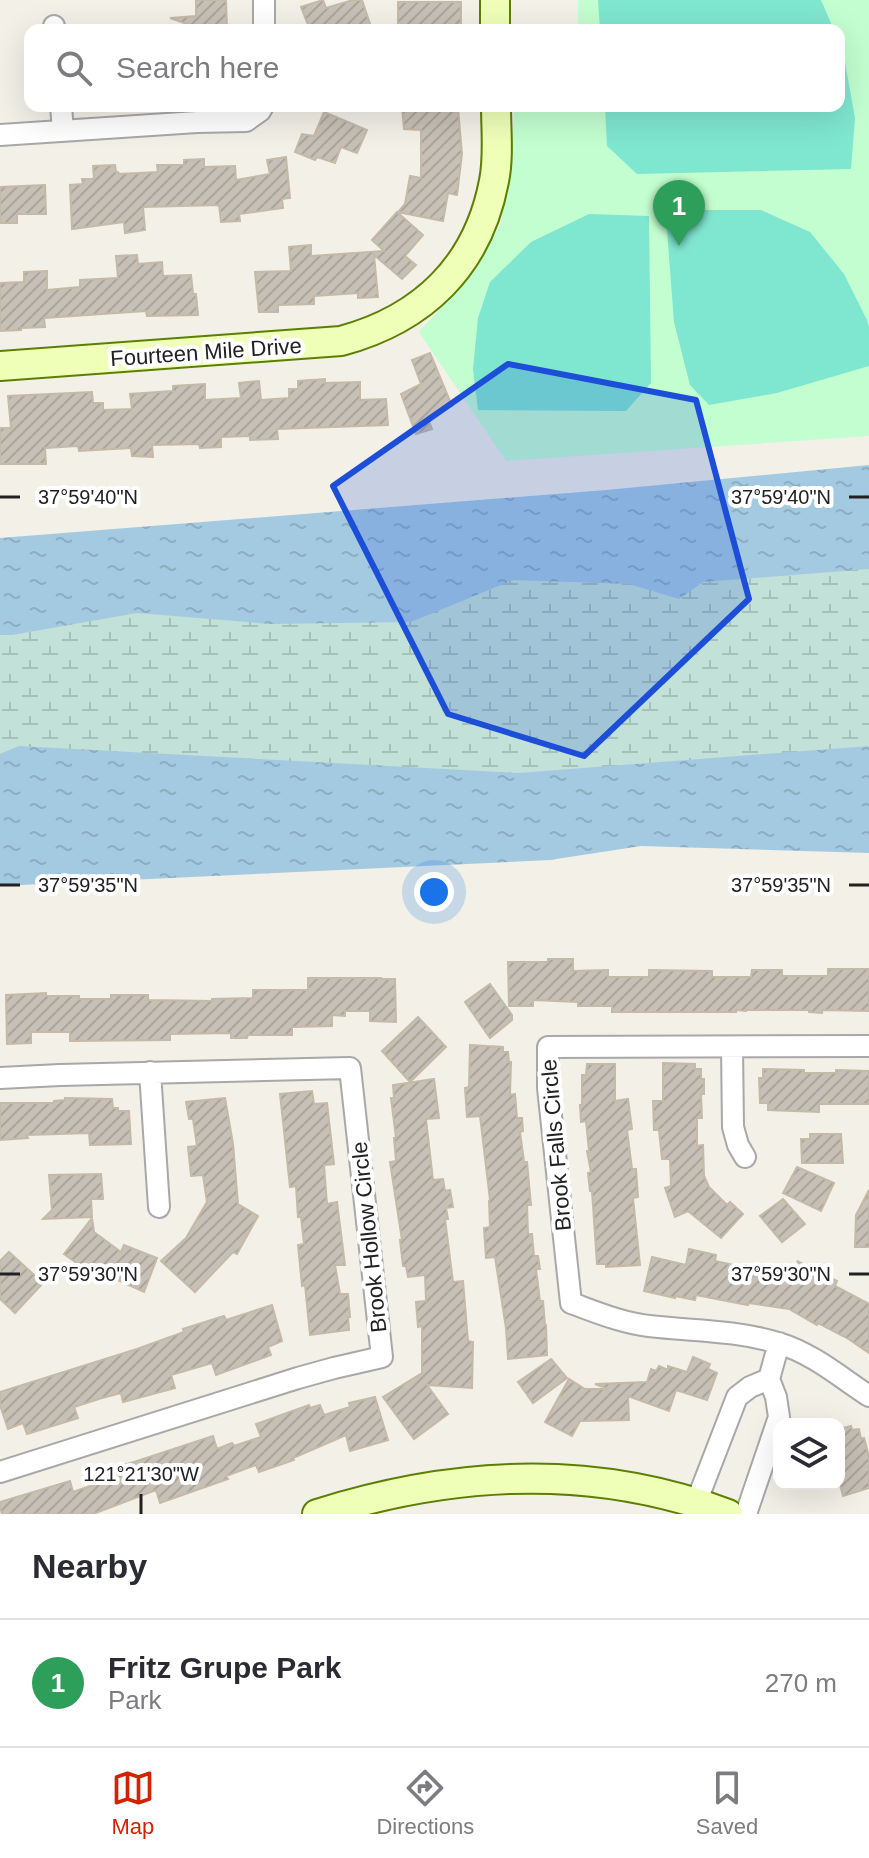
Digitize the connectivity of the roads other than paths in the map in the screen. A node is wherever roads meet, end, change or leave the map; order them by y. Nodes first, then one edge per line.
1 (264, 0) edge
2 (495, 0) edge
3 (264, 24) edge
4 (495, 24) edge
5 (61, 112) edge
6 (257, 112) edge
7 (496, 112) edge
8 (63, 131) junction
9 (0, 135) edge
10 (0, 366) edge
11 (869, 1046) edge
12 (732, 1047) junction
13 (150, 1072) junction
14 (0, 1078) edge
15 (745, 1157) dead end
16 (159, 1207) dead end
17 (779, 1343) junction
18 (769, 1379) junction
19 (869, 1396) edge
20 (0, 1472) edge
21 (696, 1503) junction
22 (317, 1514) edge
23 (728, 1514) edge
24 (746, 1514) edge

1 - 3 street
2 - 4 street
5 - 8 street
6 - 8 street
7 - 10 street, Fourteen Mile Drive
8 - 9 street
11 - 12 street, Brook Falls Circle
12 - 15 street
12 - 17 street, Brook Falls Circle
13 - 14 street, Brook Hollow Circle
13 - 16 street
13 - 20 street, Brook Hollow Circle
17 - 18 street
17 - 19 street, Brook Falls Circle
18 - 21 street
18 - 24 street
21 - 22 street
21 - 23 street

